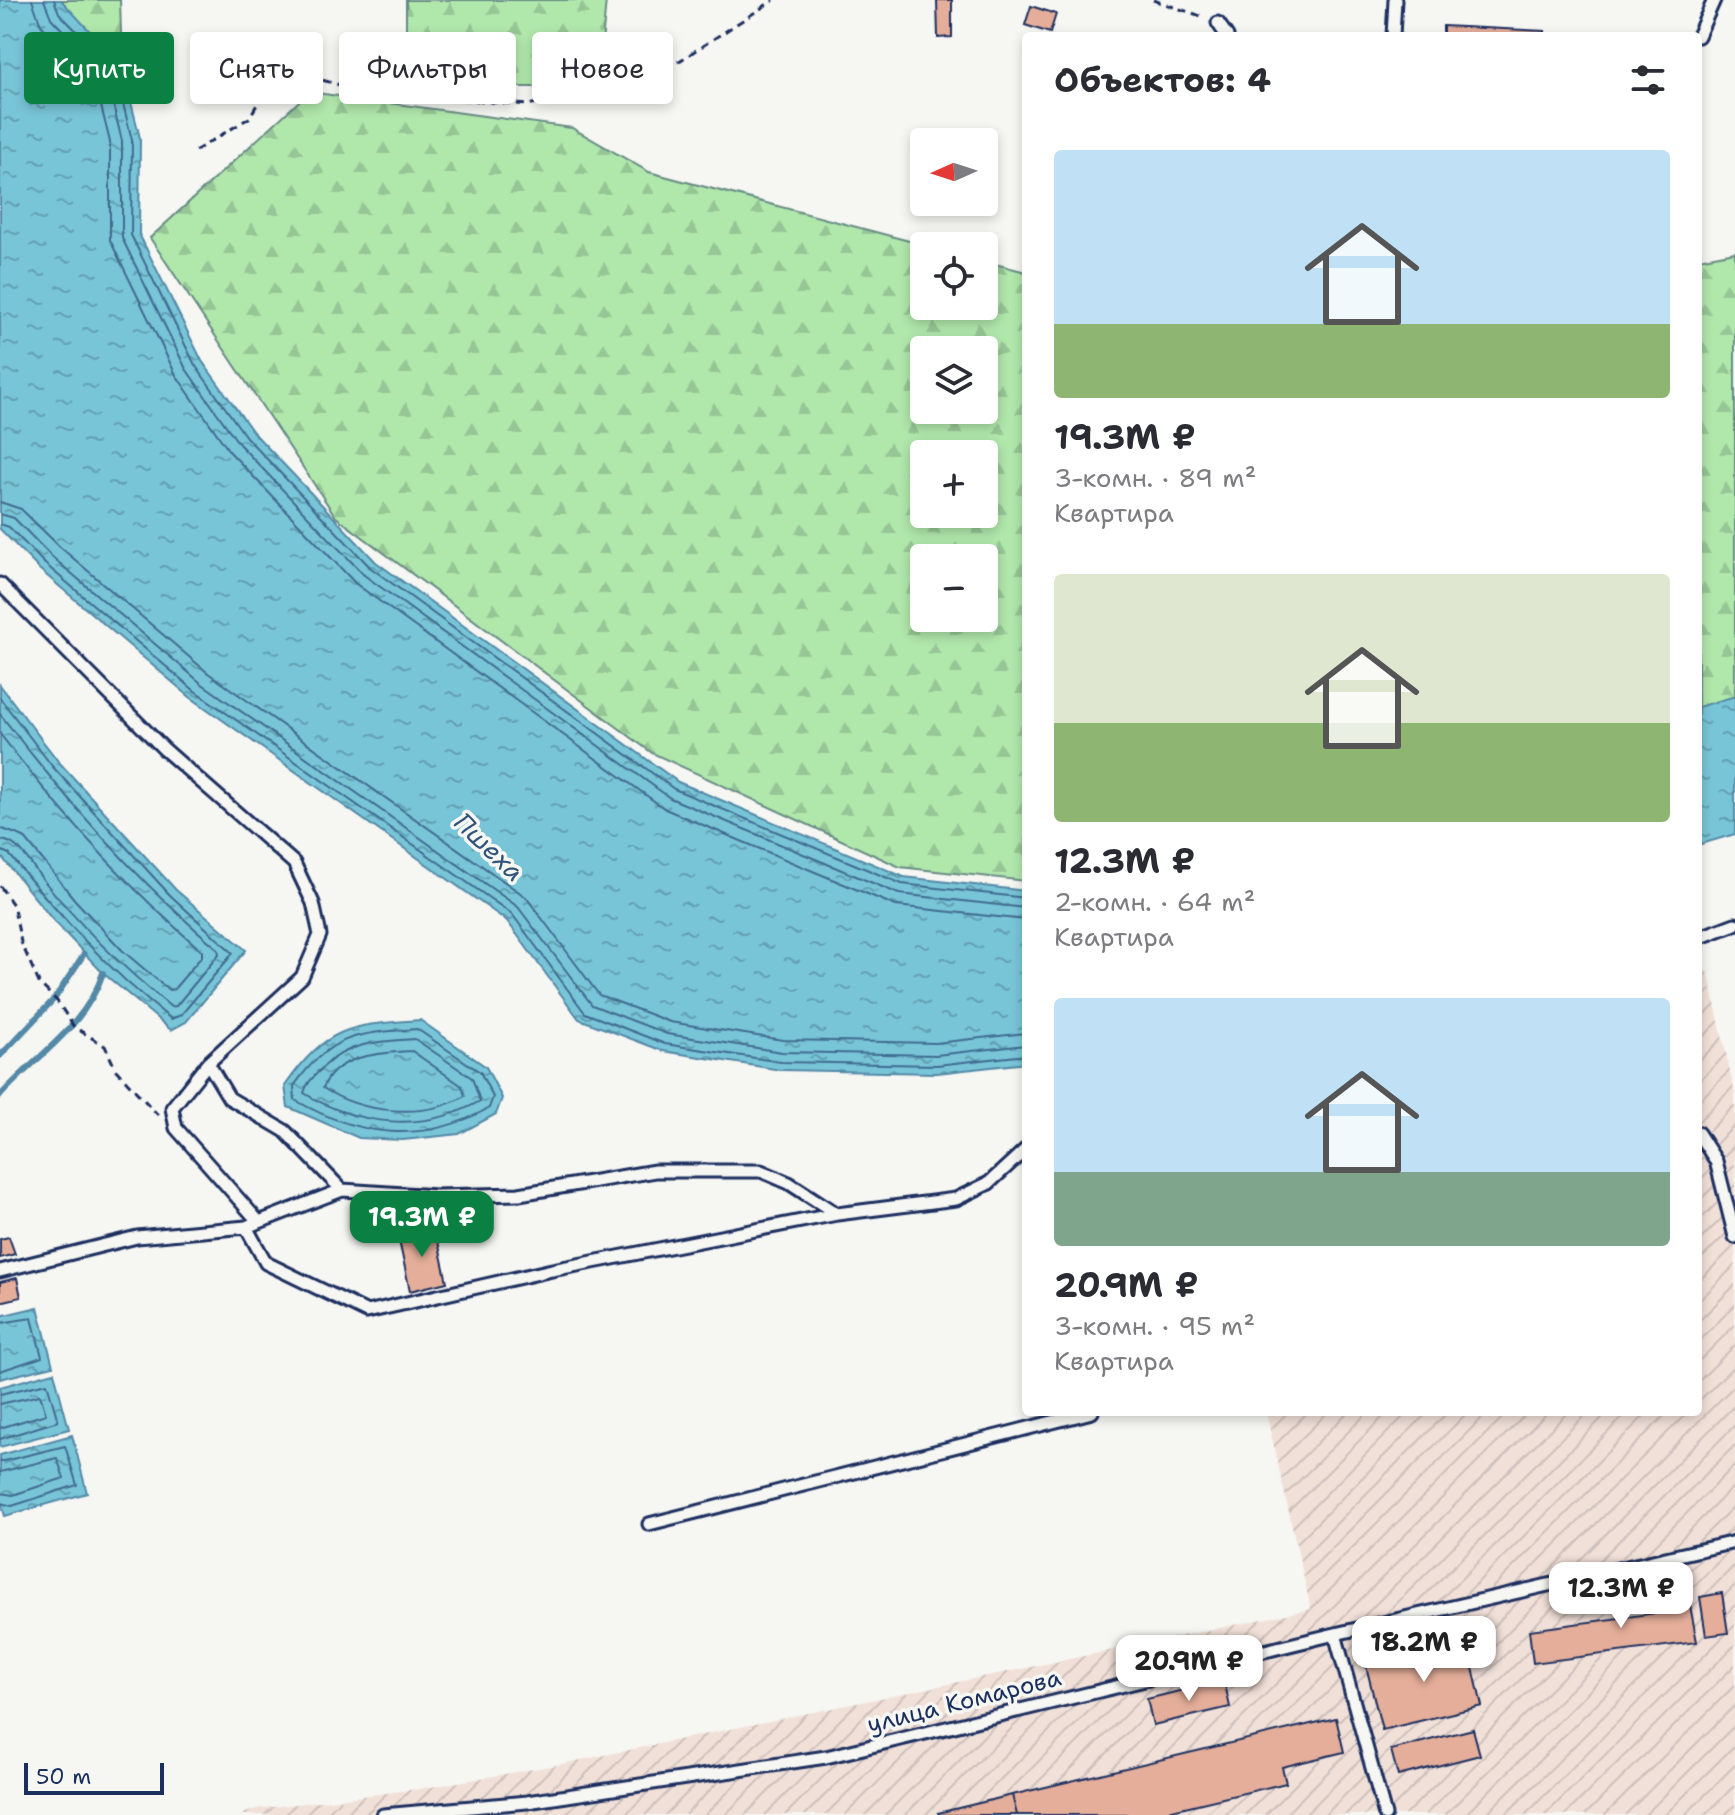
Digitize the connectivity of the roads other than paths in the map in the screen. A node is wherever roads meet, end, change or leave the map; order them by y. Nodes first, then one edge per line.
1 (1395, 0) edge
2 (1714, 0) edge
3 (1218, 23) road end
4 (1224, 32) edge
5 (1393, 32) edge
6 (1700, 32) edge
7 (0, 584) edge
8 (1735, 924) edge
9 (1702, 936) edge
10 (208, 1063) junction
11 (1702, 1139) edge
12 (1022, 1153) edge
13 (342, 1190) junction
14 (837, 1214) junction
15 (258, 1221) junction
16 (246, 1227) junction
17 (1735, 1237) edge
18 (0, 1271) edge
19 (1076, 1416) edge
20 (649, 1524) dead end
21 (1735, 1545) edge
22 (1335, 1634) junction
23 (383, 1815) edge
24 (1385, 1815) edge

1 - 5 lane
2 - 6 lane
3 - 4 lane
7 - 10 lane
8 - 9 lane
10 - 13 lane
10 - 15 lane
11 - 17 lane
12 - 14 lane
13 - 14 lane
13 - 15 lane
14 - 16 lane
15 - 16 lane
16 - 18 lane
19 - 20 lane
21 - 22 lane, улица Комарова
22 - 23 lane, улица Комарова
22 - 24 lane

